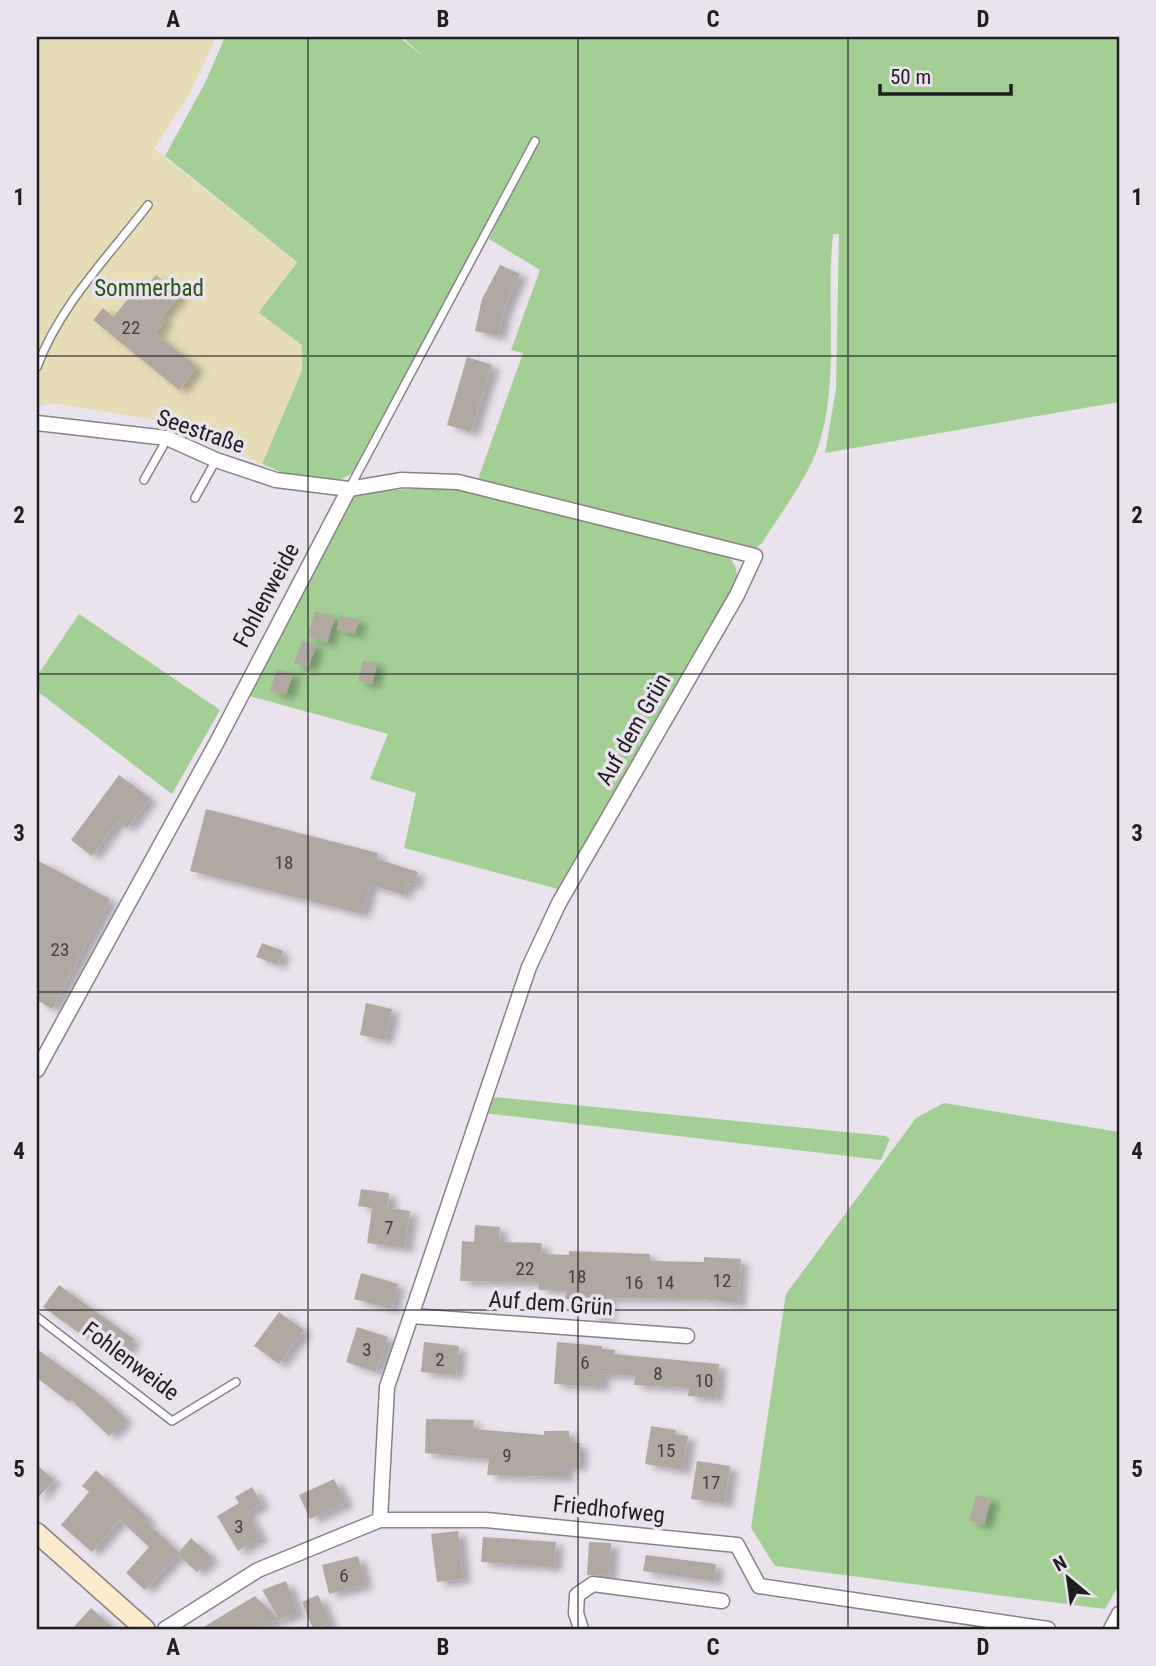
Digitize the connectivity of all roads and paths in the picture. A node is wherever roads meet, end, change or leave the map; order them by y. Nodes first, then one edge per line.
1 (535, 141) dead end
2 (148, 205) dead end
3 (37, 367) edge
4 (37, 423) edge
5 (167, 438) junction
6 (216, 460) junction
7 (144, 480) dead end
8 (349, 489) junction
9 (195, 498) dead end
10 (37, 1070) edge
11 (411, 1316) junction
12 (37, 1318) edge
13 (687, 1336) dead end
14 (236, 1382) dead end
15 (380, 1520) junction
16 (37, 1533) edge
17 (722, 1601) dead end
18 (145, 1629) edge
19 (165, 1629) edge
20 (581, 1629) edge
21 (1048, 1629) edge

1 - 8 lane, Fohlenweide
2 - 3 lane
4 - 5 street, Seestraße
5 - 6 street, Seestraße
5 - 7 lane
6 - 8 street, Seestraße
6 - 9 lane
8 - 10 street, Fohlenweide
8 - 11 street, Auf dem Grün
11 - 13 street, Auf dem Grün
11 - 15 street, Auf dem Grün
12 - 14 lane, Fohlenweide
15 - 19 street, Friedhofweg
15 - 21 street, Friedhofweg
16 - 18 street
17 - 20 street

